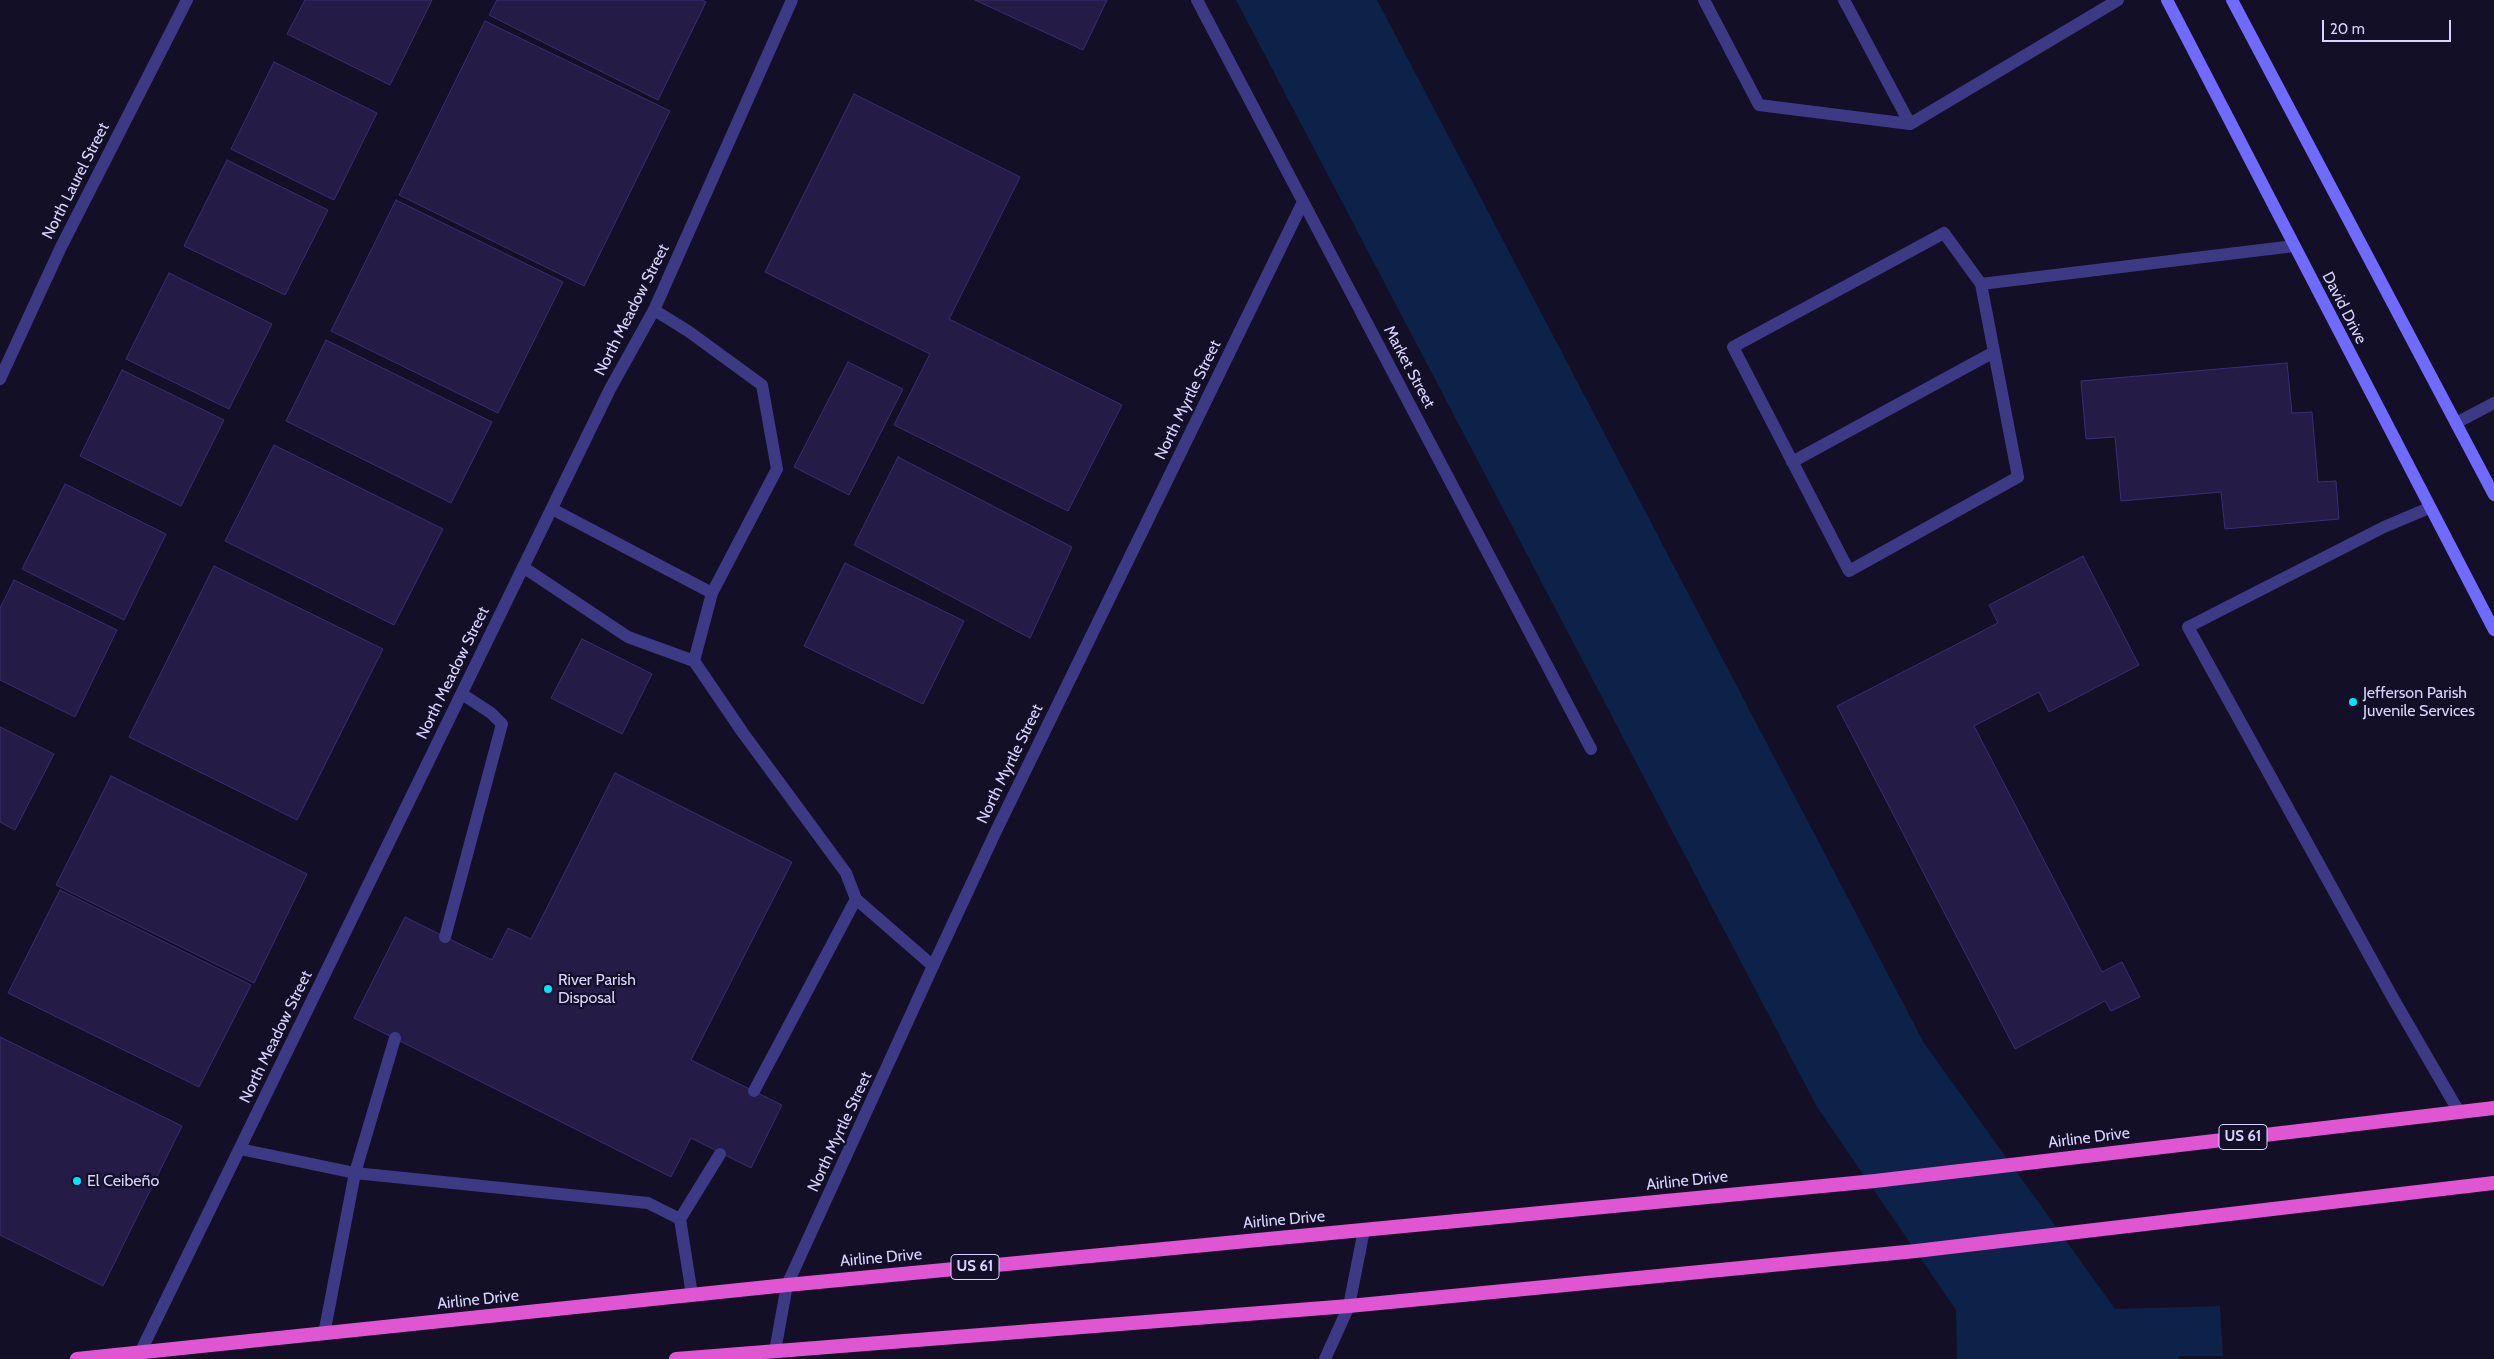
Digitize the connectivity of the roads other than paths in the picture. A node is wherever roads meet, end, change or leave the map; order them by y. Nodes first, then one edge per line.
1 (187, 0) edge
2 (792, 0) edge
3 (1197, 0) edge
4 (1704, 0) edge
5 (1844, 0) edge
6 (2167, 0) edge
7 (2232, 0) edge
8 (2115, 1) edge
9 (1910, 124) junction
10 (1303, 202) junction
11 (2294, 246) junction
12 (1981, 284) junction
13 (654, 310) junction
14 (1994, 352) junction
15 (0, 379) edge
16 (2494, 402) edge
17 (2456, 423) junction
18 (1792, 462) junction
19 (2494, 495) edge
20 (2429, 508) junction
21 (552, 509) junction
22 (523, 567) junction
23 (712, 593) junction
24 (2494, 630) edge
25 (694, 661) junction
26 (462, 694) junction
27 (1591, 749) dead end
28 (856, 899) junction
29 (445, 936) dead end
30 (933, 966) junction
31 (395, 1038) dead end
32 (754, 1091) dead end
33 (2494, 1108) edge
34 (2459, 1112) junction
35 (240, 1149) junction
36 (720, 1154) dead end
37 (355, 1173) junction
38 (2494, 1183) edge
39 (680, 1219) junction
40 (1364, 1230) junction
41 (787, 1284) junction
42 (692, 1295) junction
43 (1348, 1306) junction
44 (324, 1334) junction
45 (775, 1351) junction
46 (141, 1356) edge
47 (76, 1359) edge
48 (676, 1359) edge
49 (1326, 1359) edge

1 - 15 street, North Laurel Street
2 - 13 street, North Meadow Street
3 - 10 street, Market Street
4 - 9 street
5 - 9 street
6 - 11 main road, David Drive
7 - 17 main road
8 - 9 street
10 - 27 street, Market Street
10 - 30 street, North Myrtle Street
11 - 12 street
11 - 20 main road, David Drive
12 - 14 street
12 - 18 street
13 - 21 street, North Meadow Street
13 - 23 street
14 - 18 street
14 - 18 street
16 - 17 street
17 - 19 main road
20 - 24 main road, David Drive
20 - 34 street
21 - 22 street, North Meadow Street
21 - 23 street
22 - 25 street
22 - 26 street, North Meadow Street
23 - 25 street
25 - 28 street
26 - 29 street
26 - 35 street, North Meadow Street
28 - 30 street
28 - 32 street
30 - 41 street, North Myrtle Street
31 - 37 street
33 - 34 highway, Airline Drive / US 61
34 - 40 highway, Airline Drive / US 61
35 - 37 street
35 - 46 street, North Meadow Street
36 - 39 street
37 - 39 street
37 - 44 street
38 - 43 highway
39 - 42 street
40 - 41 highway, Airline Drive / US 61
40 - 43 street
41 - 42 highway, Airline Drive / US 61
41 - 45 street, North Myrtle Street
42 - 44 highway, Airline Drive / US 61
43 - 45 highway
43 - 49 street
44 - 46 highway, Airline Drive / US 61
45 - 48 highway
46 - 47 highway, Airline Drive / US 61

